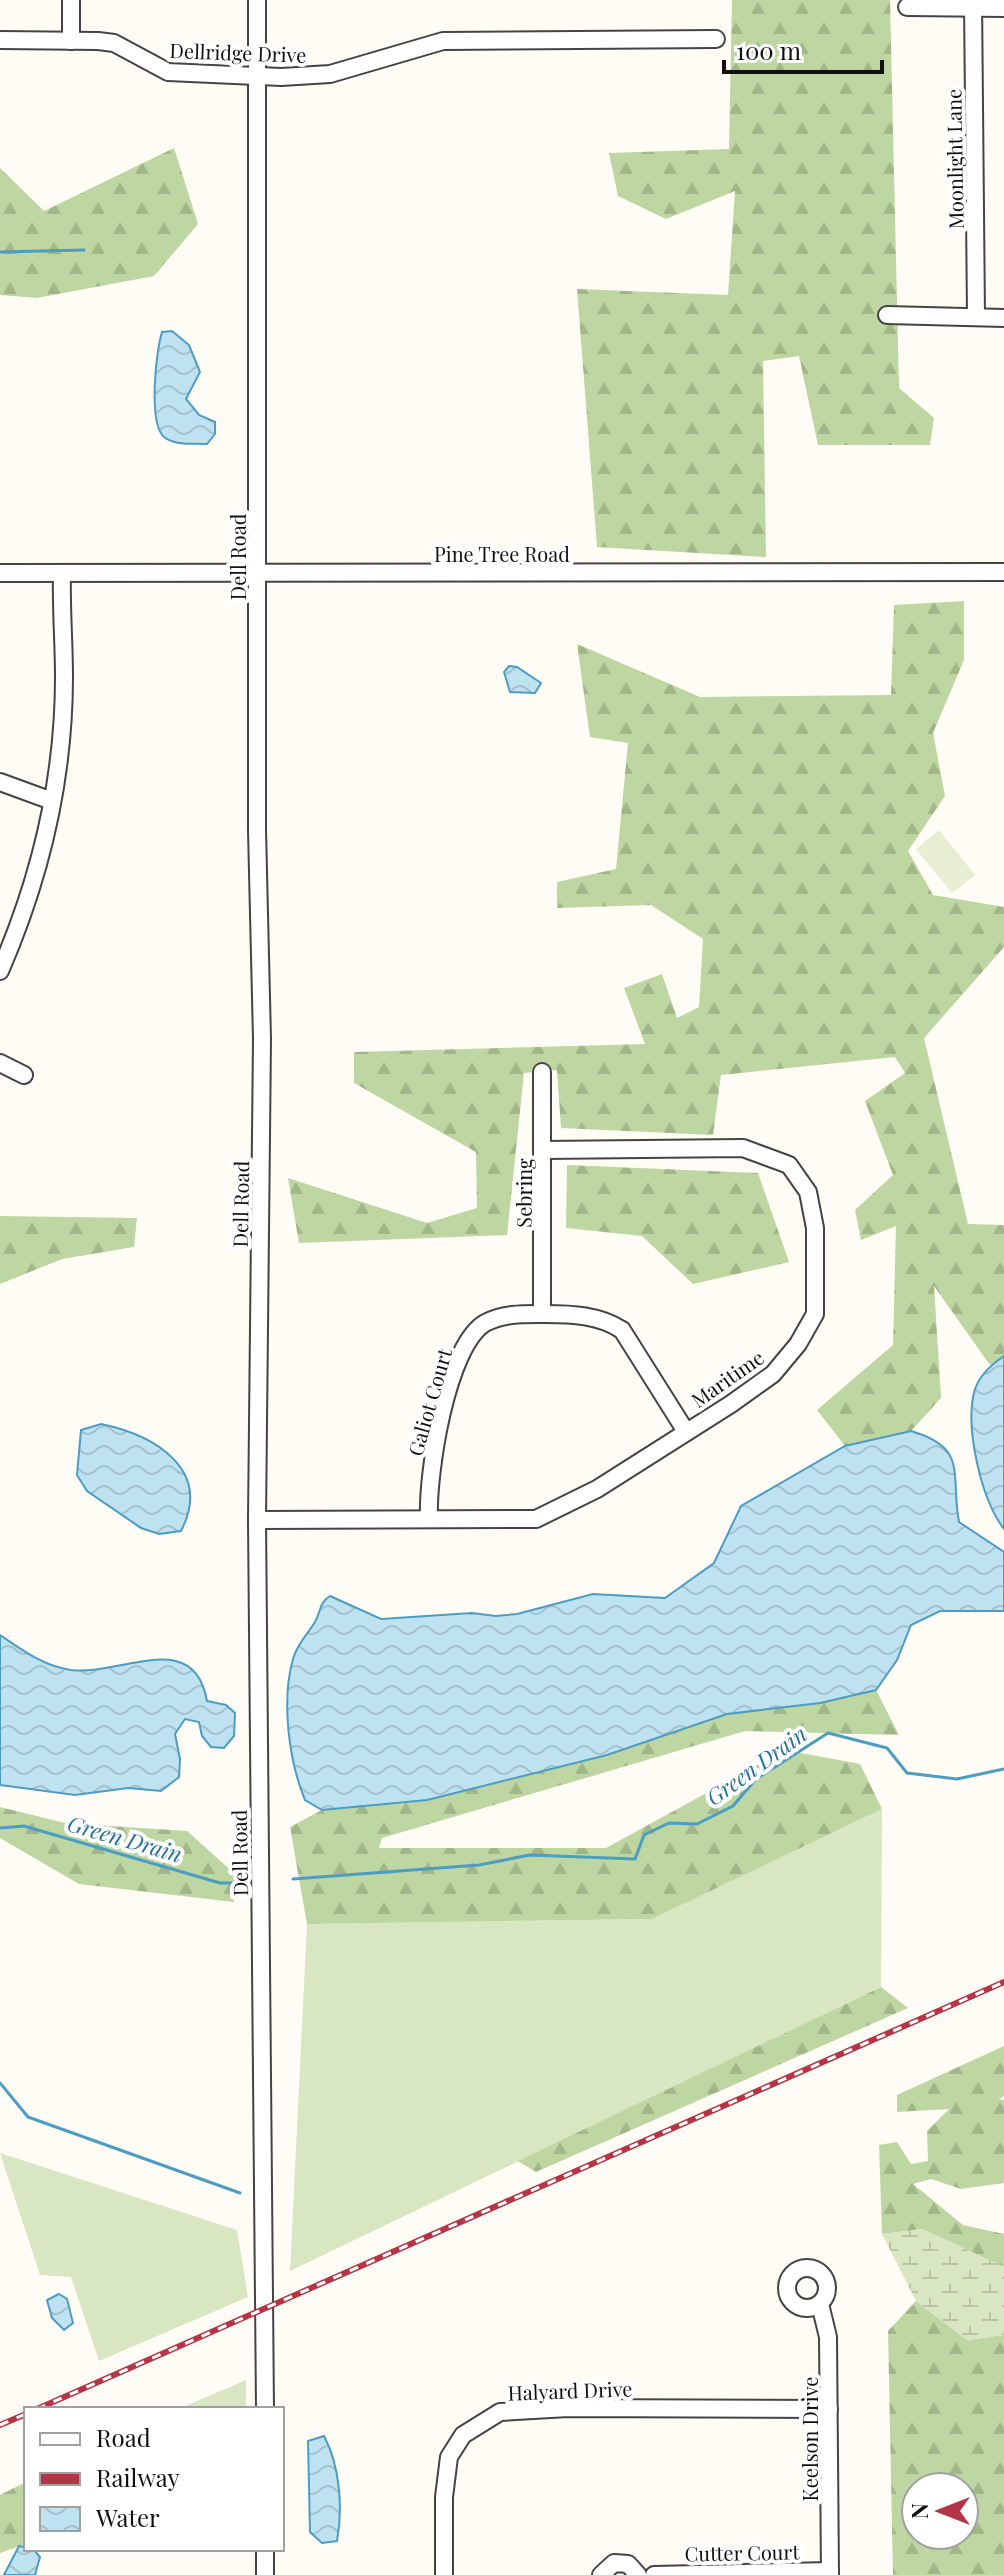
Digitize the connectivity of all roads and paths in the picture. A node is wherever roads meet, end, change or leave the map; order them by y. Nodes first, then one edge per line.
1 (71, 0) edge
2 (257, 0) edge
3 (973, 4) edge
4 (907, 7) dead end
5 (1004, 8) edge
6 (716, 39) dead end
7 (0, 40) edge
8 (71, 41) junction
9 (256, 76) junction
10 (887, 315) dead end
11 (976, 317) junction
12 (1004, 318) edge
13 (1004, 572) edge
14 (0, 573) edge
15 (62, 573) junction
16 (257, 573) junction
17 (0, 782) edge
18 (52, 801) junction
19 (0, 971) edge
20 (0, 1063) edge
21 (542, 1072) dead end
22 (24, 1075) dead end
23 (543, 1150) junction
24 (542, 1314) junction
25 (685, 1430) junction
26 (429, 1519) junction
27 (257, 1520) junction
28 (820, 2304) dead end
29 (265, 2407) edge
30 (829, 2409) junction
31 (265, 2551) edge
32 (830, 2573) edge
33 (265, 2575) edge
34 (444, 2575) edge
35 (601, 2575) edge
36 (638, 2575) edge
37 (654, 2575) edge

1 - 8 street
2 - 9 street, Dell Road
3 - 4 street
3 - 5 street
3 - 11 street, Moonlight Lane
6 - 9 street, Dellridge Drive
7 - 8 street, Dellridge Drive
8 - 9 street, Dellridge Drive
9 - 16 street, Dell Road
10 - 11 street
11 - 12 street
13 - 16 street, Pine Tree Road
14 - 15 street, Pine Tree Road
15 - 16 street, Pine Tree Road
15 - 18 street
16 - 27 street, Dell Road
17 - 18 street
18 - 19 street
20 - 22 street
21 - 23 street, Sebring
23 - 24 street, Sebring
23 - 25 street, Maritime
24 - 25 street, Galiot Court
24 - 26 street, Galiot Court
25 - 26 street, Maritime
26 - 27 street, Maritime
27 - 29 street, Dell Road
28 - 30 street, Keelson Drive
30 - 32 street, Keelson Drive
30 - 34 street, Halyard Drive
31 - 33 street
32 - 37 street, Cutter Court
35 - 36 street

